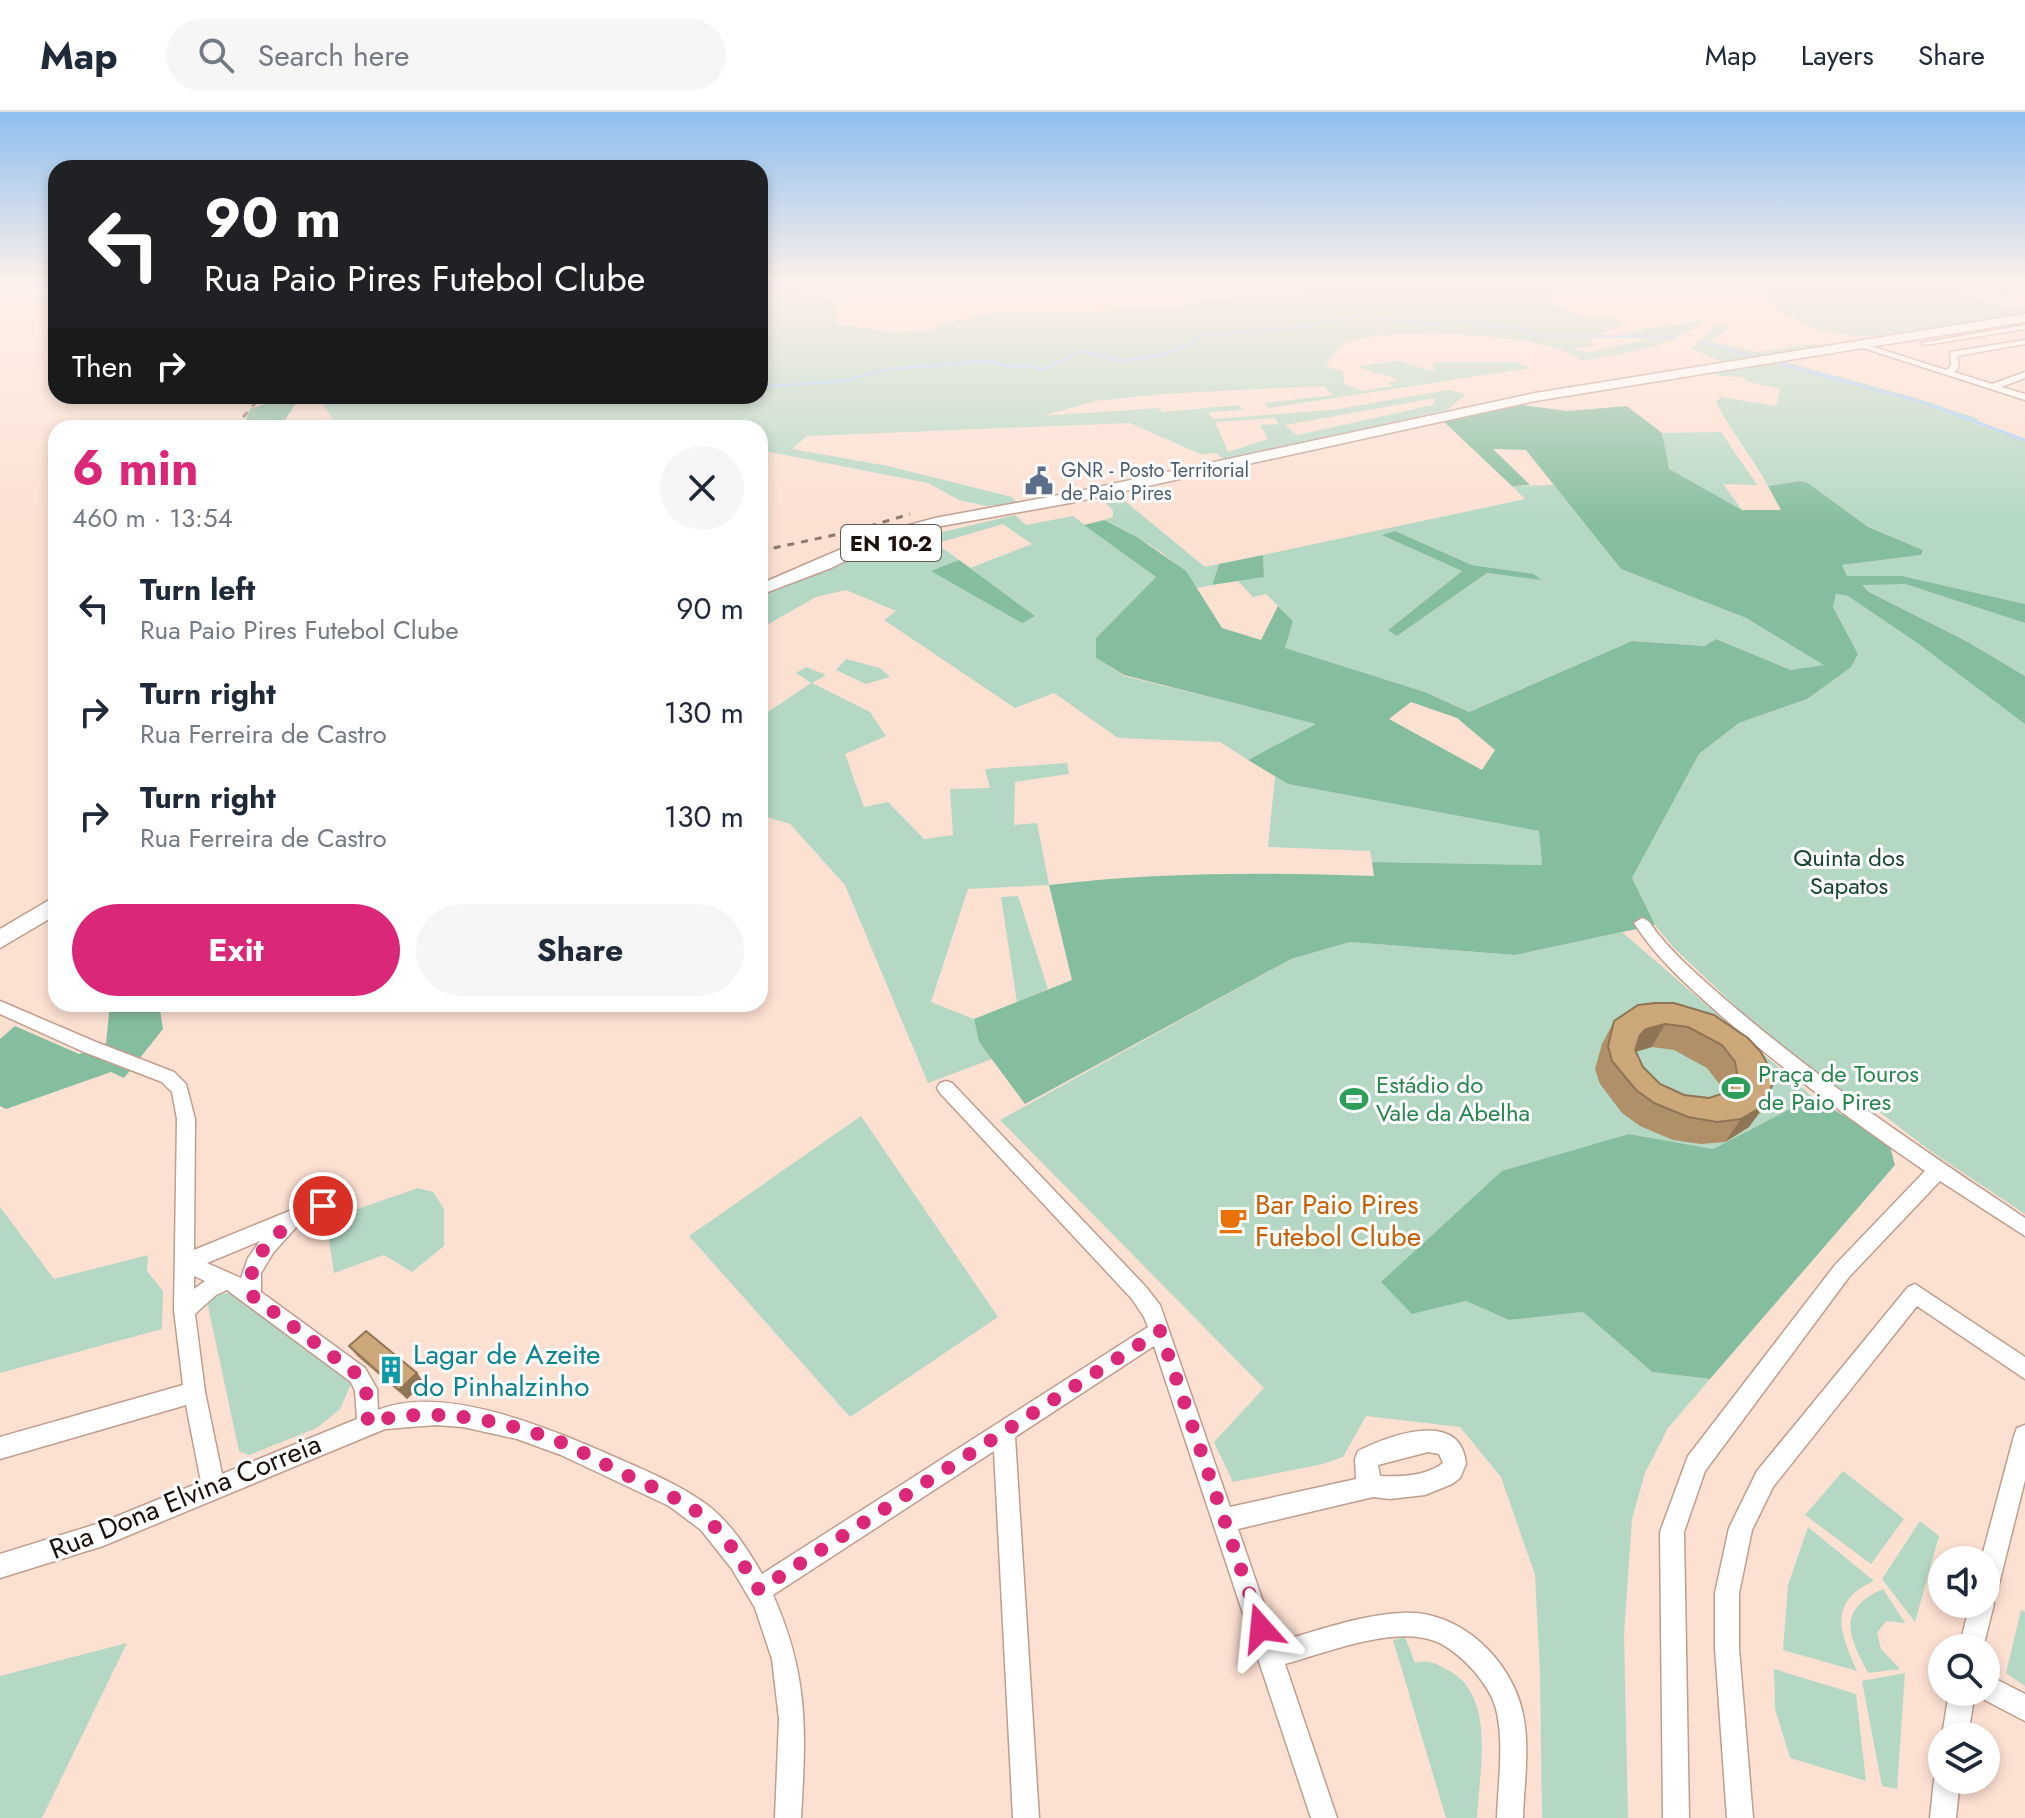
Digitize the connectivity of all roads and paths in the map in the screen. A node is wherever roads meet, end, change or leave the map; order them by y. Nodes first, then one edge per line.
1 (1730, 366) edge
2 (1927, 366) edge
3 (1955, 366) edge
4 (1949, 372) junction
5 (2025, 375) edge
6 (1994, 386) junction
7 (2025, 397) edge
8 (768, 587) edge
9 (48, 909) edge
10 (1642, 923) dead end
11 (21, 926) junction
12 (0, 940) edge
13 (0, 947) edge
14 (0, 1007) edge
15 (946, 1088) dead end
16 (1938, 1170) junction
17 (323, 1206) dead end
18 (298, 1217) junction
19 (2025, 1228) edge
20 (185, 1263) junction
21 (227, 1280) junction
22 (251, 1295) junction
23 (184, 1310) junction
24 (1160, 1331) junction
25 (2025, 1369) edge
26 (194, 1392) junction
27 (368, 1423) junction
28 (1004, 1433) junction
29 (2025, 1436) edge
30 (0, 1448) edge
31 (1373, 1486) dead end
32 (214, 1490) junction
33 (1226, 1520) junction
34 (1997, 1546) edge
35 (0, 1566) edge
36 (759, 1590) junction
37 (1270, 1656) junction
38 (2000, 1695) edge
39 (2025, 1708) edge
40 (1946, 1794) edge
41 (788, 1818) edge
42 (1026, 1818) edge
43 (1324, 1818) edge
44 (1510, 1818) edge
45 (1676, 1818) edge
46 (1740, 1818) edge
47 (1943, 1818) edge

1 - 8 main road, EN 10-2
2 - 4 street
3 - 4 street
4 - 6 street
5 - 6 street
6 - 7 street
9 - 11 main road
10 - 16 street
11 - 12 main road
11 - 13 street
14 - 20 street
15 - 24 street
16 - 19 street
16 - 45 street
17 - 18 street
18 - 20 street
18 - 22 street
20 - 21 street
20 - 23 street
21 - 22 street
21 - 23 street
22 - 27 street
23 - 26 street
24 - 28 street
24 - 33 street
25 - 46 street
26 - 30 street
26 - 32 street
27 - 32 street, Rua Dona Elvina Correia
27 - 36 street, Rua Dona Elvina Correia
28 - 36 street
28 - 42 street
29 - 34 street
31 - 33 street
32 - 35 street, Rua Dona Elvina Correia
33 - 37 street
36 - 41 street, Rua Dona Elvina Correia
37 - 43 street
37 - 44 street
38 - 39 street
40 - 47 street

